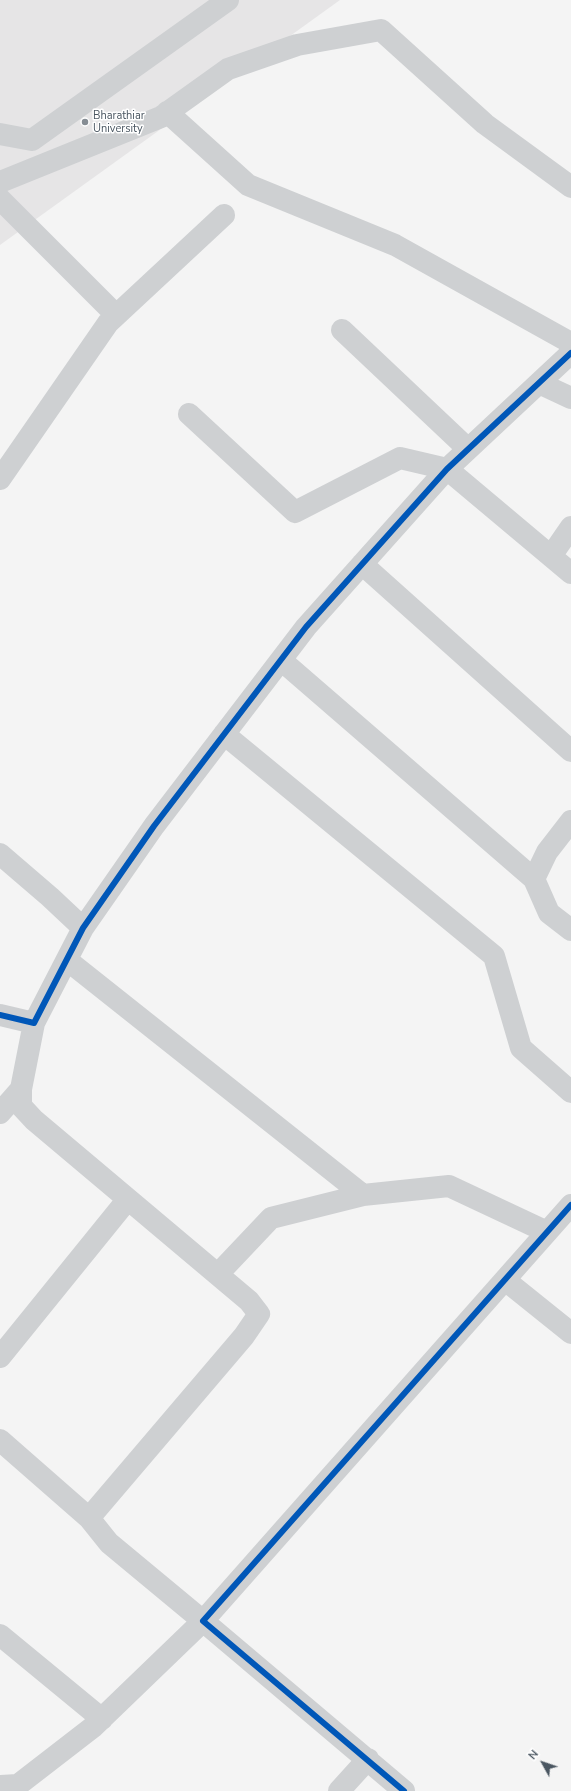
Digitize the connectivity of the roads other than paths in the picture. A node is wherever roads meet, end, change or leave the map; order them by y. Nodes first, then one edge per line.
1 (228, 0) edge
2 (167, 112) junction
3 (0, 134) edge
4 (0, 182) edge
5 (571, 187) edge
6 (0, 199) edge
7 (224, 214) dead end
8 (116, 315) junction
9 (342, 330) dead end
10 (571, 342) edge
11 (571, 353) edge
12 (539, 383) junction
13 (571, 398) edge
14 (189, 414) dead end
15 (468, 449) junction
16 (447, 469) junction
17 (0, 479) edge
18 (571, 527) edge
19 (551, 556) junction
20 (362, 564) junction
21 (571, 572) edge
22 (280, 660) junction
23 (224, 734) junction
24 (571, 751) edge
25 (571, 821) edge
26 (0, 854) edge
27 (534, 879) junction
28 (83, 928) junction
29 (571, 930) edge
30 (67, 960) junction
31 (0, 1015) edge
32 (34, 1023) junction
33 (21, 1089) junction
34 (571, 1092) edge
35 (0, 1114) edge
36 (363, 1195) junction
37 (128, 1199) junction
38 (571, 1205) edge
39 (548, 1232) junction
40 (218, 1274) junction
41 (505, 1280) junction
42 (571, 1333) edge
43 (0, 1357) edge
44 (0, 1440) edge
45 (89, 1518) junction
46 (203, 1621) junction
47 (0, 1635) edge
48 (102, 1719) junction
49 (368, 1759) junction
50 (0, 1786) edge
51 (339, 1791) edge
52 (404, 1791) edge

1 - 3 street
2 - 4 street
2 - 5 street
2 - 10 street
6 - 8 street
7 - 8 street
8 - 17 street
9 - 15 street
11 - 12 street
12 - 13 street
12 - 15 street
14 - 16 street
15 - 16 street
16 - 19 street
16 - 20 street
18 - 19 street
19 - 21 street
20 - 22 street
20 - 24 street
22 - 23 street
22 - 27 street
23 - 28 street
23 - 34 street
25 - 27 street
26 - 28 street
27 - 29 street
28 - 30 street
30 - 32 street
30 - 36 street
31 - 32 street
32 - 33 street
33 - 35 street
33 - 37 street
36 - 39 street
36 - 40 street
37 - 40 street
37 - 43 street
38 - 39 street
39 - 41 street
40 - 45 street
41 - 42 street
41 - 46 street
44 - 45 street
45 - 46 street
46 - 48 street
46 - 49 street
47 - 48 street
48 - 50 street
49 - 51 street
49 - 52 street

